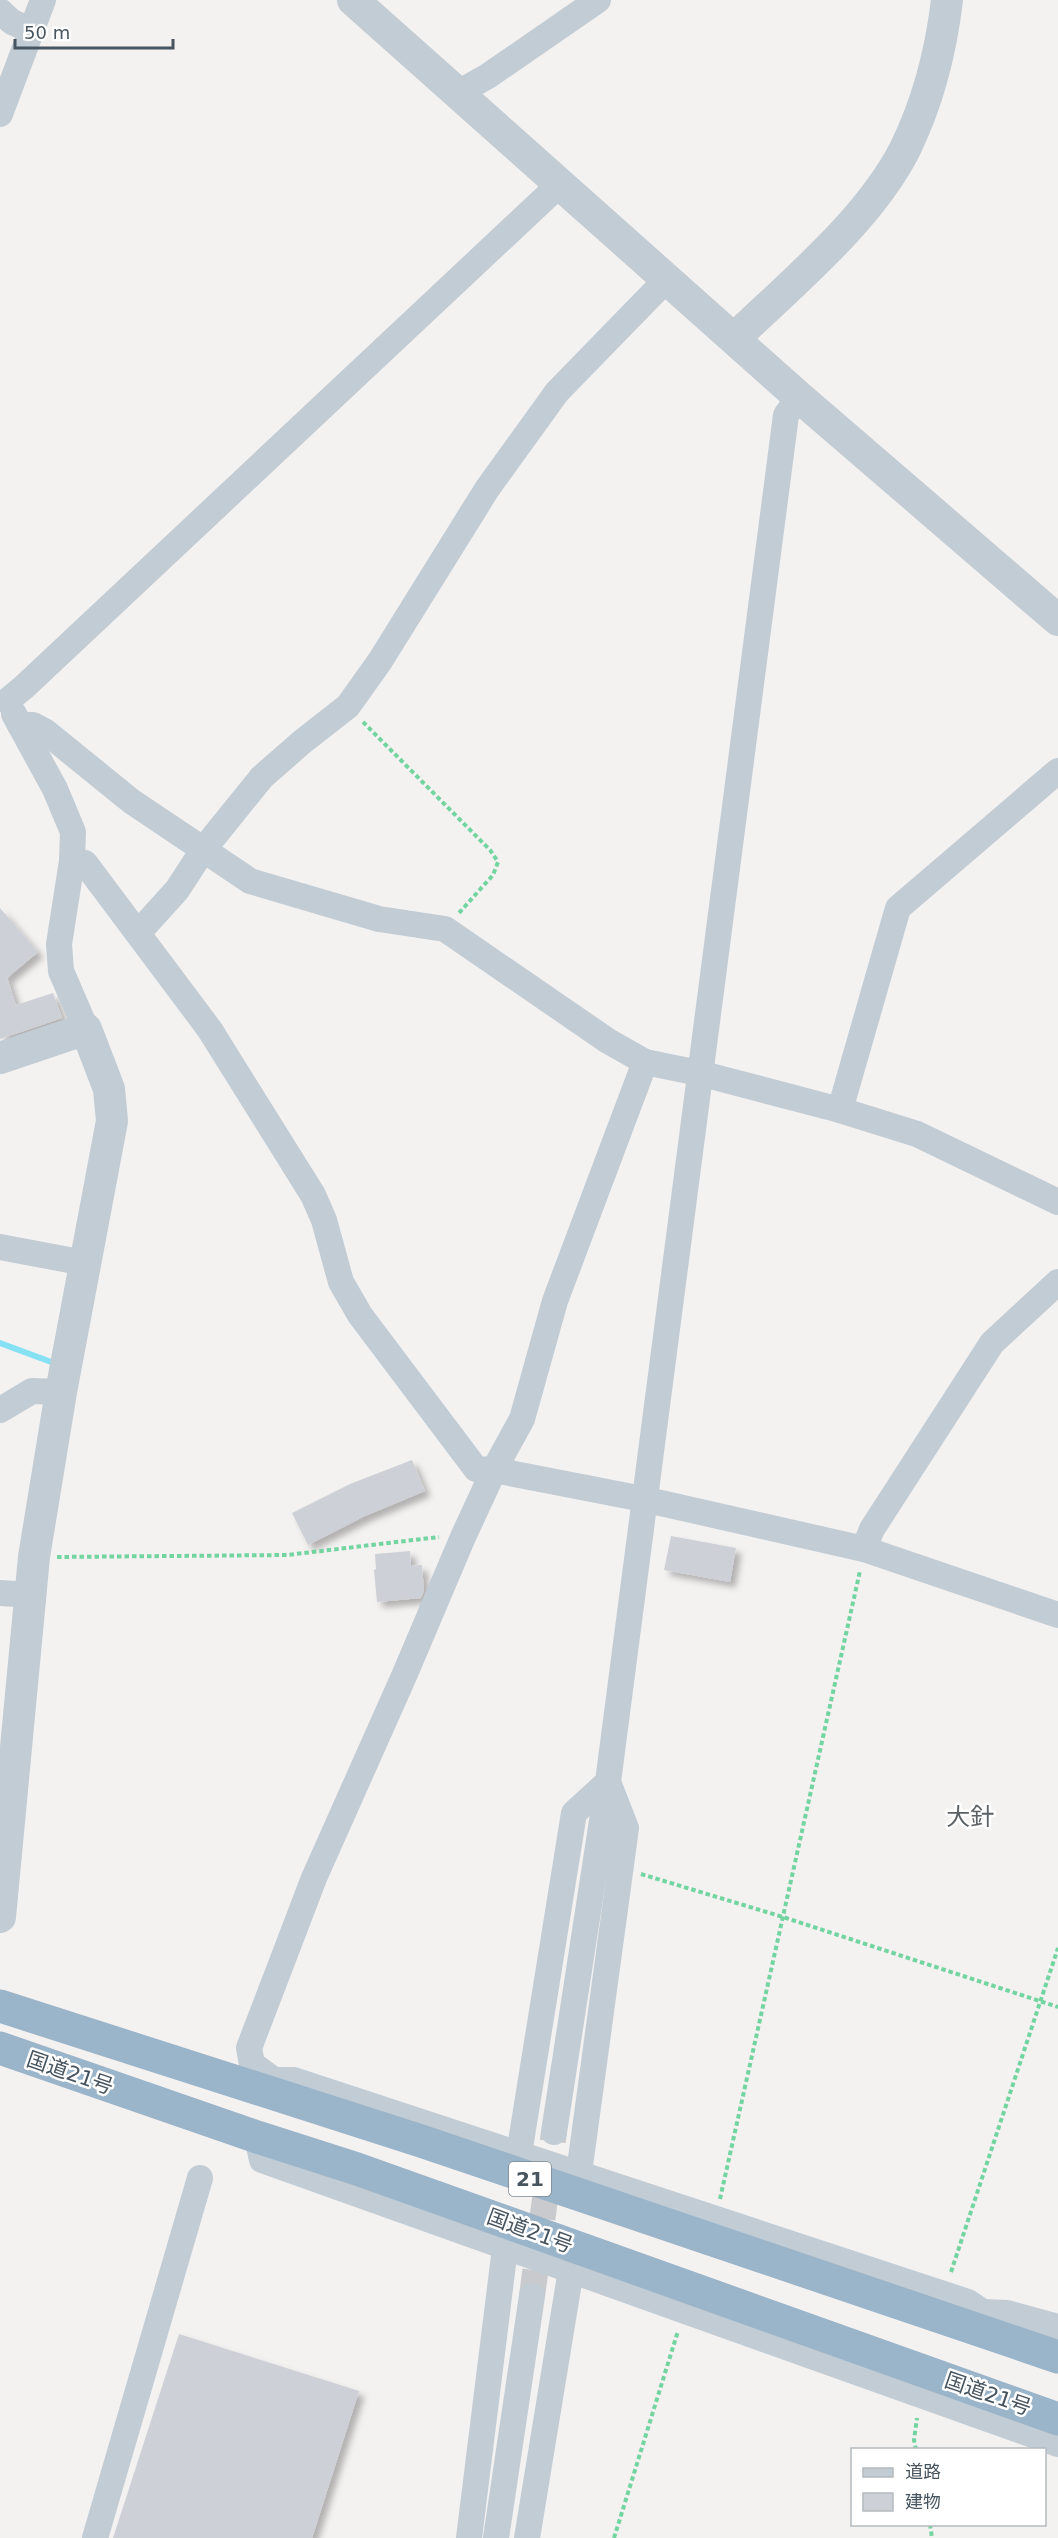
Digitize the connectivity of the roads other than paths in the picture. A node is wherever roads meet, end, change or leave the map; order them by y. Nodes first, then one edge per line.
1 (43, 0) edge
2 (353, 0) edge
3 (598, 0) edge
4 (948, 0) edge
5 (0, 11) edge
6 (33, 31) junction
7 (458, 93) junction
8 (0, 114) edge
9 (561, 184) junction
10 (667, 279) junction
11 (735, 338) junction
12 (799, 397) junction
13 (1058, 620) edge
14 (4, 697) edge
15 (20, 726) junction
16 (1058, 771) edge
17 (204, 850) junction
18 (72, 861) junction
19 (138, 933) junction
20 (86, 1029) junction
21 (0, 1058) edge
22 (645, 1062) junction
23 (699, 1073) junction
24 (840, 1110) junction
25 (1058, 1202) edge
26 (0, 1246) edge
27 (85, 1263) junction
28 (1058, 1282) edge
29 (61, 1392) junction
30 (0, 1410) edge
31 (494, 1470) junction
32 (643, 1499) junction
33 (864, 1549) junction
34 (0, 1593) edge
35 (31, 1595) junction
36 (1058, 1615) edge
37 (608, 1782) junction
38 (0, 1917) edge
39 (0, 2006) edge
40 (0, 2048) edge
41 (269, 2086) junction
42 (554, 2132) tunnel mouth
43 (257, 2137) junction
44 (519, 2154) junction
45 (579, 2173) junction
46 (200, 2178) dead end
47 (505, 2248) junction
48 (571, 2270) junction
49 (532, 2296) tunnel mouth
50 (987, 2323) junction
51 (1058, 2326) edge
52 (1058, 2357) edge
53 (1058, 2419) edge
54 (1058, 2444) edge
55 (95, 2538) edge
56 (469, 2538) edge
57 (496, 2538) edge
58 (527, 2538) edge

1 - 6 street
2 - 7 street
3 - 7 street
4 - 11 street
5 - 6 street
6 - 8 street
7 - 9 street
9 - 10 street
9 - 14 street
10 - 11 street
10 - 17 street
11 - 12 street
12 - 13 street
12 - 23 street
14 - 15 street
15 - 17 street
15 - 18 street
16 - 24 street
17 - 19 street
17 - 22 street
18 - 19 street
18 - 20 street
19 - 31 street
20 - 21 street
20 - 27 street
22 - 23 street
22 - 31 street
23 - 24 street
23 - 32 street
24 - 25 street
26 - 27 street
27 - 29 street
28 - 33 street
29 - 30 street
29 - 35 street
31 - 32 street
31 - 41 street
32 - 33 street
32 - 37 street
33 - 36 street
34 - 35 street
35 - 38 street
37 - 42 street
37 - 44 street
37 - 45 street
39 - 41 highway, 国道21号 / 21
40 - 43 highway, 国道21号 / 21
41 - 44 street
41 - 50 highway, 国道21号 / 21
43 - 47 street
43 - 53 highway, 国道21号 / 21
44 - 45 street
45 - 50 street
46 - 55 street
47 - 48 street
47 - 56 street
48 - 54 street
48 - 58 street
49 - 57 street
50 - 51 street
50 - 52 highway, 国道21号 / 21

